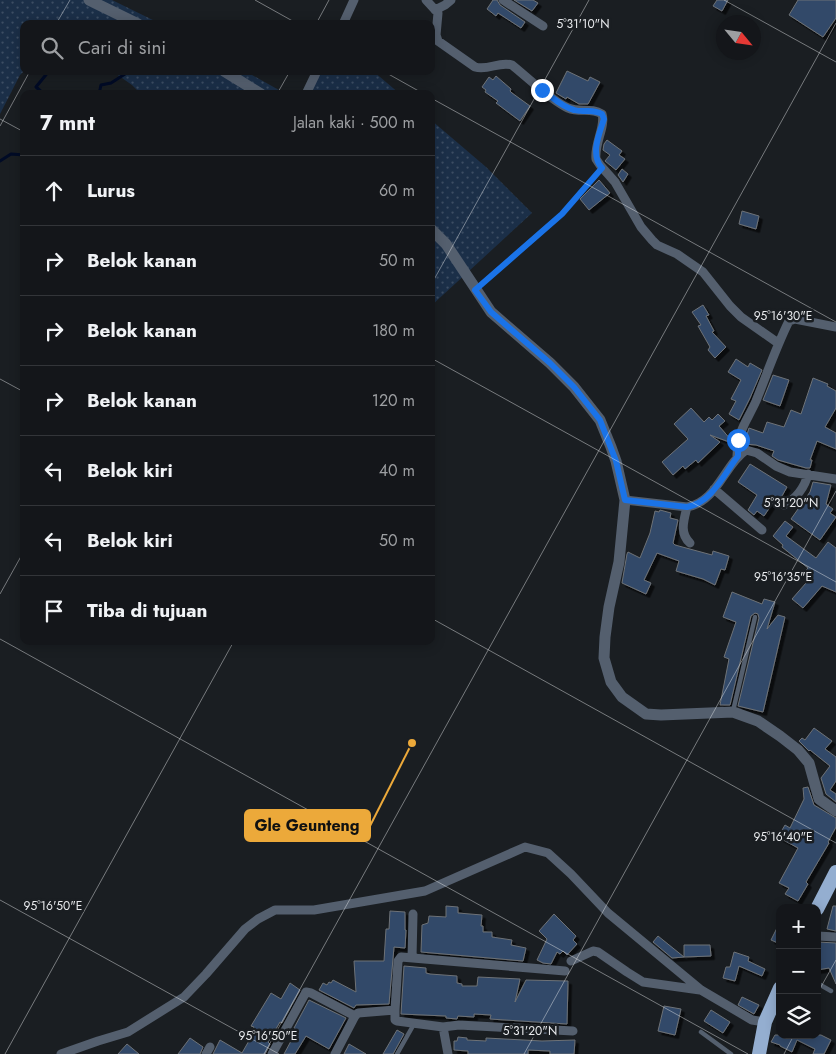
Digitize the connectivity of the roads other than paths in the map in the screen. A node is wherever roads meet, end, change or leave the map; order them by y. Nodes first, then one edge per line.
1 (89, 0) edge
2 (354, 0) edge
3 (426, 0) edge
4 (451, 0) edge
5 (503, 0) edge
6 (436, 10) junction
7 (130, 20) edge
8 (344, 20) edge
9 (543, 26) dead end
10 (230, 75) edge
11 (315, 75) edge
12 (255, 90) edge
13 (308, 90) edge
14 (602, 168) junction
15 (435, 233) edge
16 (475, 290) junction
17 (836, 327) edge
18 (778, 343) junction
19 (738, 456) junction
20 (808, 474) junction
21 (836, 479) edge
22 (714, 489) junction
23 (625, 500) junction
24 (784, 505) dead end
25 (687, 507) junction
26 (762, 530) dead end
27 (690, 543) dead end
28 (756, 617) dead end
29 (733, 712) junction
30 (836, 810) edge
31 (836, 872) edge
32 (820, 904) edge
33 (413, 914) dead end
34 (821, 936) edge
35 (836, 937) edge
36 (412, 958) junction
37 (570, 961) dead end
38 (564, 971) dead end
39 (821, 985) edge
40 (700, 990) junction
41 (831, 991) dead end
42 (777, 994) edge
43 (395, 1010) junction
44 (355, 1016) junction
45 (765, 1022) junction
46 (414, 1024) junction
47 (443, 1027) junction
48 (573, 1031) dead end
49 (701, 1032) dead end
50 (61, 1054) edge
51 (272, 1054) edge
52 (335, 1054) edge
53 (397, 1054) edge
54 (448, 1054) edge
55 (731, 1054) edge
56 (759, 1054) edge

1 - 7 street
2 - 8 street
3 - 6 street
4 - 6 street
5 - 9 street
6 - 14 street
10 - 12 street
11 - 13 street
14 - 16 lane
14 - 18 street
15 - 16 street
16 - 23 street
17 - 18 street
18 - 19 street
19 - 20 street
19 - 22 street
20 - 21 street
20 - 24 street
22 - 25 street
22 - 26 street
23 - 25 street
23 - 29 street
25 - 27 street
28 - 29 lane
29 - 30 street
31 - 32 highway
33 - 36 street
34 - 35 street
36 - 38 street
36 - 43 street
37 - 40 street
39 - 41 lane
40 - 45 street
40 - 50 street
42 - 45 highway
43 - 44 street
43 - 46 street
44 - 51 street
44 - 52 street
45 - 56 highway
46 - 47 street
46 - 53 lane
47 - 48 street
47 - 54 street
49 - 55 lane

